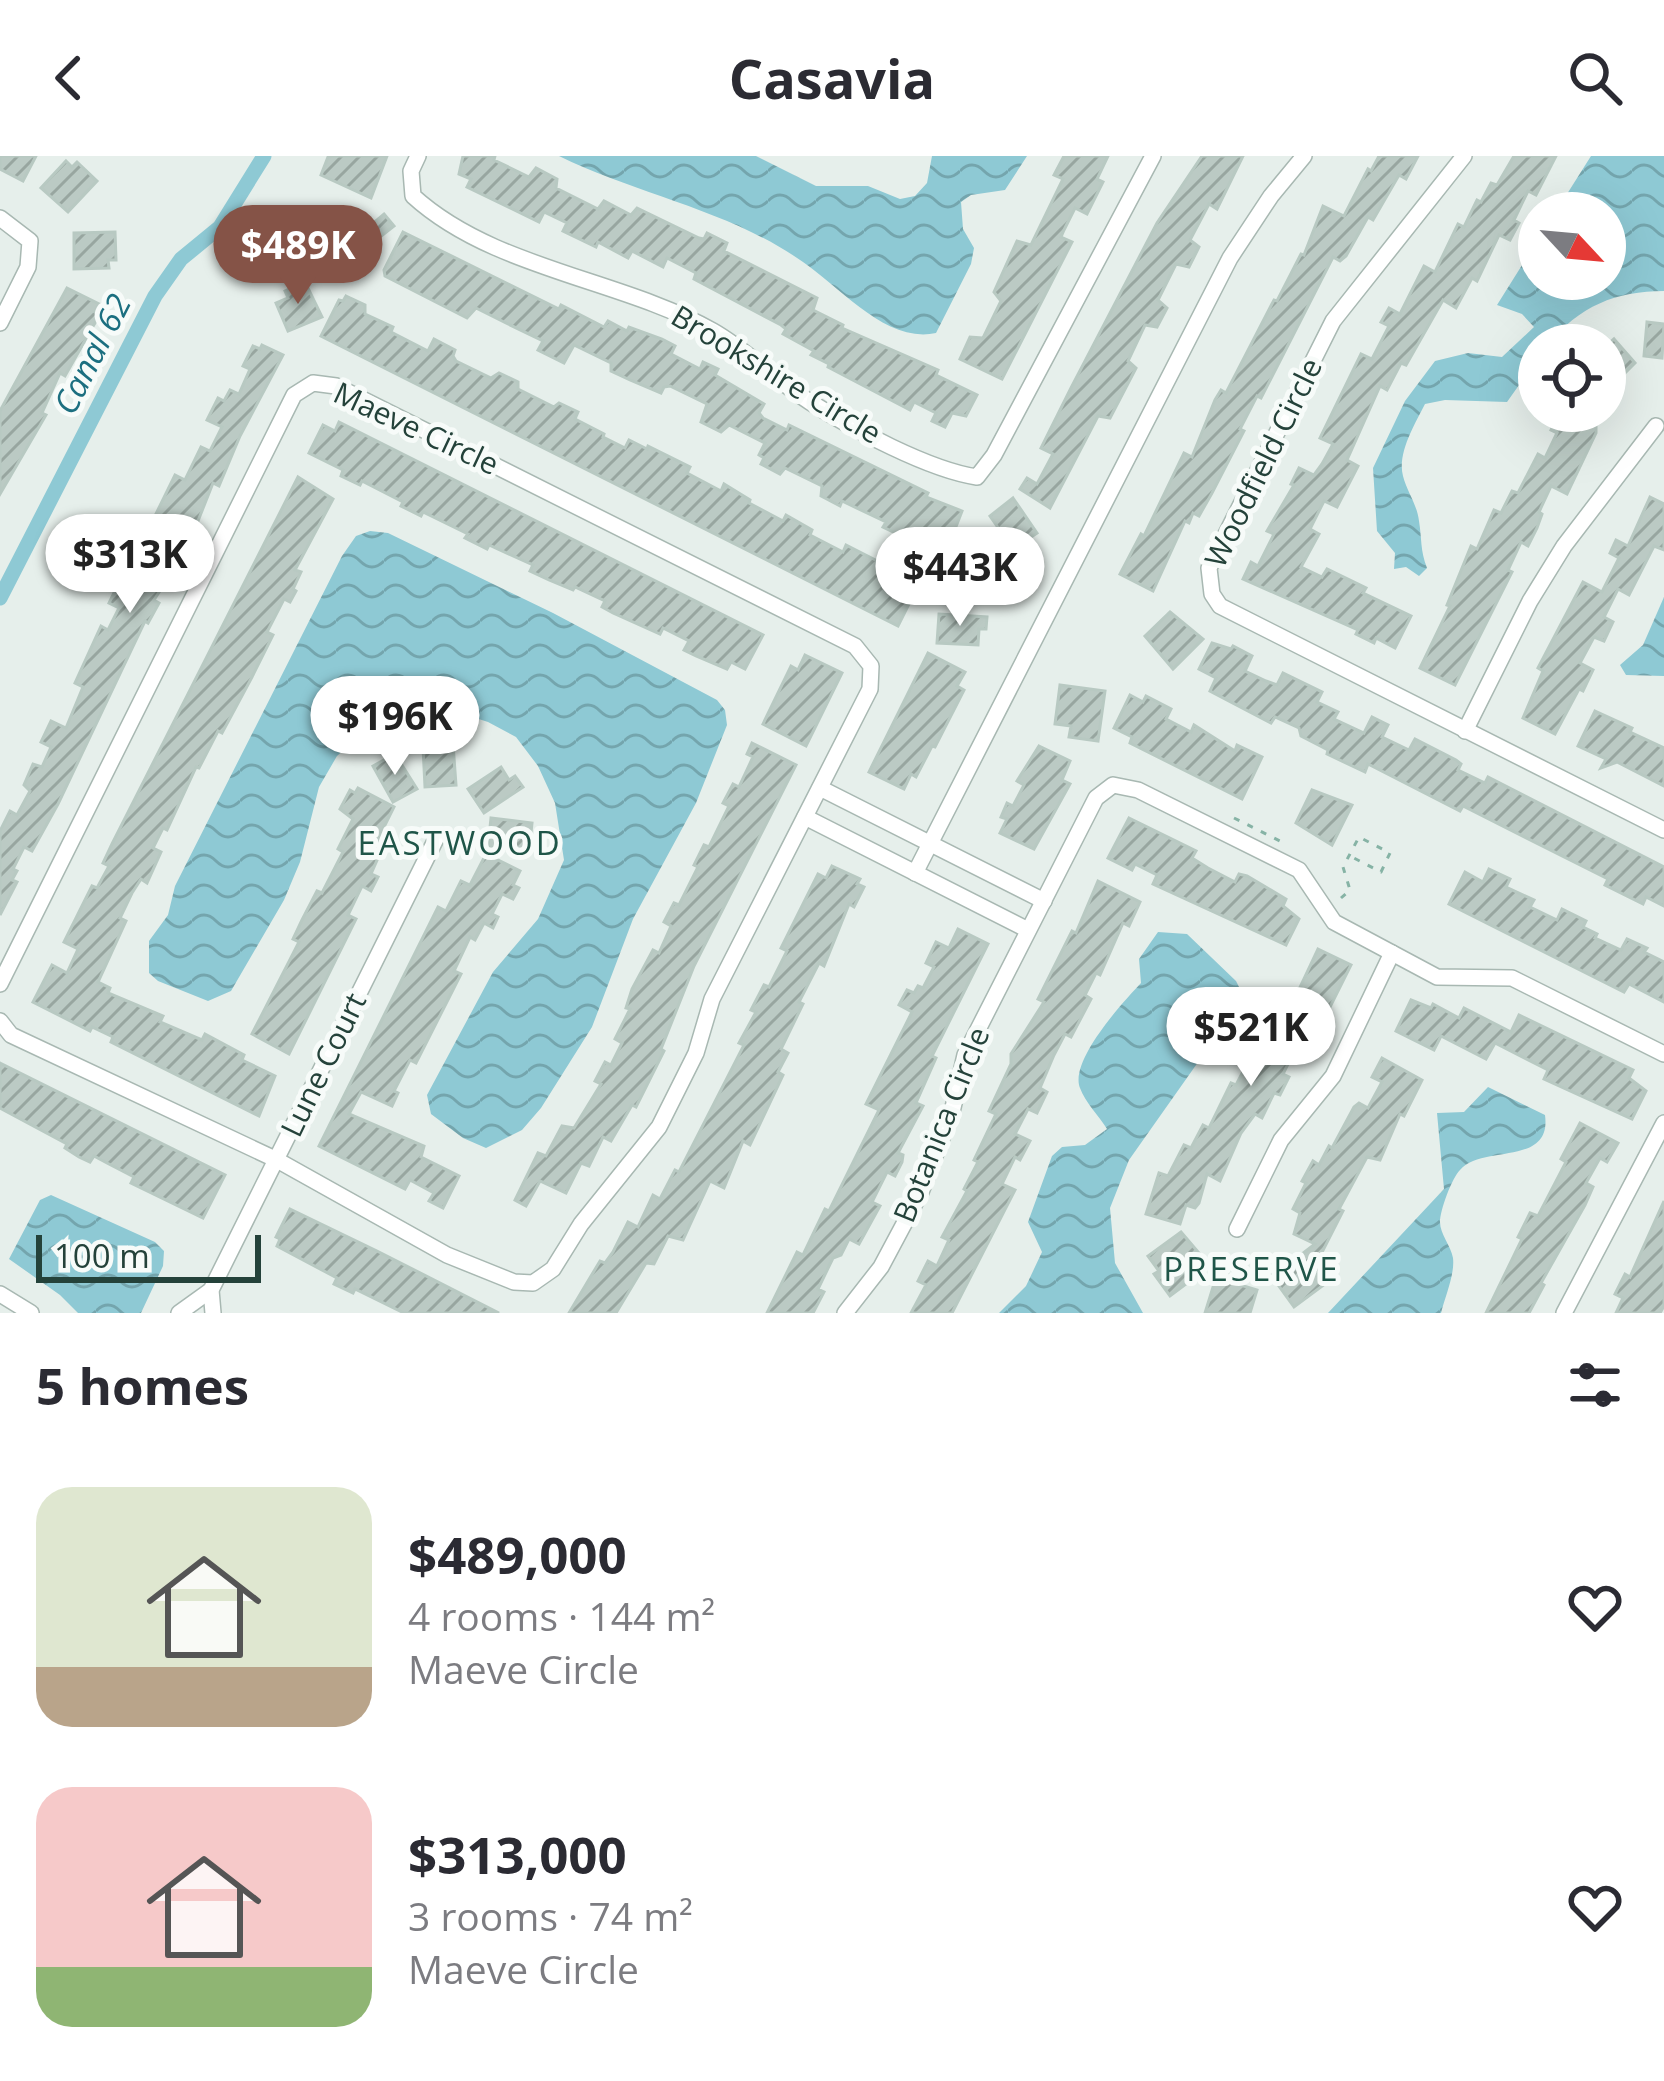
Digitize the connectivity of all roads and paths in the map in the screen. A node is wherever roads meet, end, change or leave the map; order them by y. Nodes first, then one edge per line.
1 (418, 156) edge
2 (1153, 156) edge
3 (1304, 156) edge
4 (1464, 156) edge
5 (0, 218) edge
6 (0, 323) edge
7 (1656, 426) dead end
8 (1465, 731) junction
9 (820, 788) junction
10 (806, 818) junction
11 (1234, 818) dead end
12 (880, 819) junction
13 (1664, 830) edge
14 (436, 839) dead end
15 (1282, 842) dead end
16 (930, 845) junction
17 (865, 847) junction
18 (1349, 856) junction
19 (915, 873) junction
20 (988, 875) junction
21 (1341, 898) dead end
22 (1043, 901) junction
23 (974, 903) junction
24 (1028, 930) junction
25 (1392, 953) junction
26 (0, 984) edge
27 (0, 1021) edge
28 (1664, 1054) edge
29 (1664, 1123) edge
30 (277, 1160) junction
31 (1237, 1229) dead end
32 (211, 1289) junction
33 (0, 1294) edge
34 (32, 1313) edge
35 (179, 1313) edge
36 (213, 1313) edge
37 (845, 1313) edge
38 (1564, 1313) edge

1 - 2 street, Brookshire Circle
3 - 16 street
4 - 8 street, Woodfield Circle
5 - 6 street
7 - 8 street
8 - 13 street, Woodfield Circle
9 - 10 street, Maeve Circle
9 - 12 street
9 - 26 street, Maeve Circle
10 - 17 street
10 - 30 street, Maeve Circle
11 - 15 path
12 - 16 street
12 - 17 street
14 - 30 street, Lune Court
16 - 19 street
16 - 20 street
17 - 19 street
18 - 18 path
18 - 21 path
19 - 23 street
20 - 22 street
20 - 23 street
22 - 24 street, Botanica Circle
22 - 25 street, Botanica Circle
23 - 24 street
24 - 37 street, Botanica Circle
25 - 28 street, Botanica Circle
25 - 31 street
27 - 30 street, Maeve Circle
29 - 38 street
30 - 32 street, Lune Court
32 - 35 street, Lune Court
32 - 36 street
33 - 34 street

